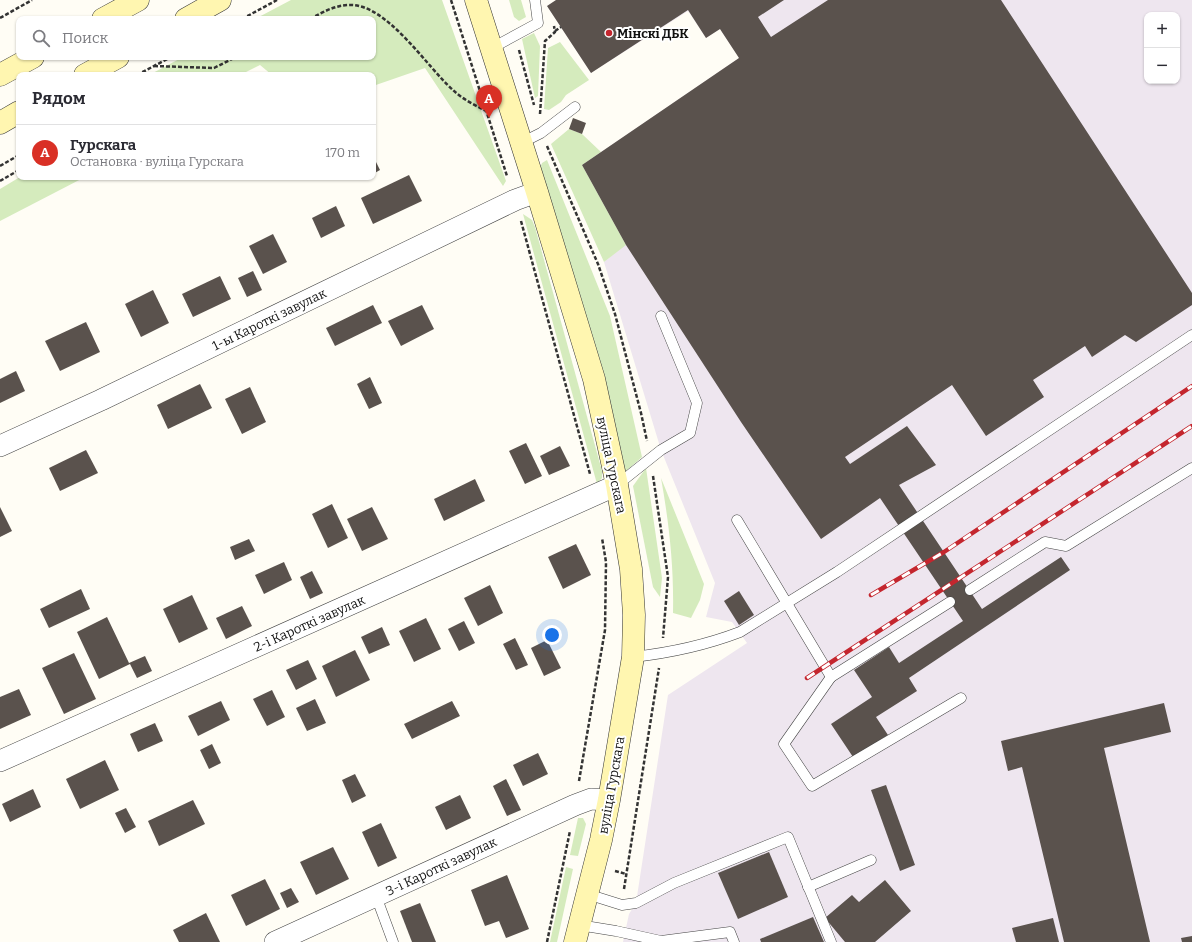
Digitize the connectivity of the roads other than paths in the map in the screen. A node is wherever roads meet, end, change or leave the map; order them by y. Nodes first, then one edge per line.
1 (138, 0) edge
2 (220, 0) edge
3 (476, 0) edge
4 (535, 0) edge
5 (109, 16) edge
6 (191, 16) edge
7 (492, 48) junction
8 (28, 60) edge
9 (112, 60) edge
10 (90, 72) edge
11 (0, 75) edge
12 (575, 108) dead end
13 (16, 114) edge
14 (0, 123) edge
15 (521, 143) junction
16 (537, 192) junction
17 (661, 316) dead end
18 (1192, 335) edge
19 (0, 446) edge
20 (1192, 468) edge
21 (618, 485) junction
22 (737, 520) dead end
23 (970, 590) dead end
24 (950, 602) dead end
25 (786, 604) junction
26 (633, 657) junction
27 (831, 677) junction
28 (961, 698) dead end
29 (0, 761) edge
30 (609, 800) junction
31 (871, 860) dead end
32 (808, 887) junction
33 (587, 894) junction
34 (376, 896) junction
35 (577, 934) edge
36 (275, 942) edge
37 (393, 942) edge
38 (734, 942) edge
39 (831, 942) edge

1 - 5 main road
2 - 6 main road
3 - 7 main road, вуліца Гурскага
4 - 7 lane
7 - 15 main road, вуліца Гурскага
8 - 11 main road
9 - 10 main road
12 - 15 lane
13 - 14 main road
15 - 16 main road, вуліца Гурскага
16 - 19 street, 1-ы Кароткі завулак
16 - 21 main road, вуліца Гурскага
17 - 21 lane
18 - 25 lane
20 - 23 lane
21 - 26 main road, вуліца Гурскага
21 - 29 street, 2-і Кароткі завулак
22 - 25 lane
24 - 27 lane
25 - 26 lane
25 - 27 lane
26 - 30 main road, вуліца Гурскага
27 - 28 lane
30 - 33 main road, вуліца Гурскага
30 - 34 street, 3-і Кароткі завулак
31 - 32 lane
32 - 33 lane
32 - 39 lane
33 - 35 main road, вуліца Гурскага
34 - 36 street, 3-і Кароткі завулак
34 - 37 lane
35 - 38 lane

